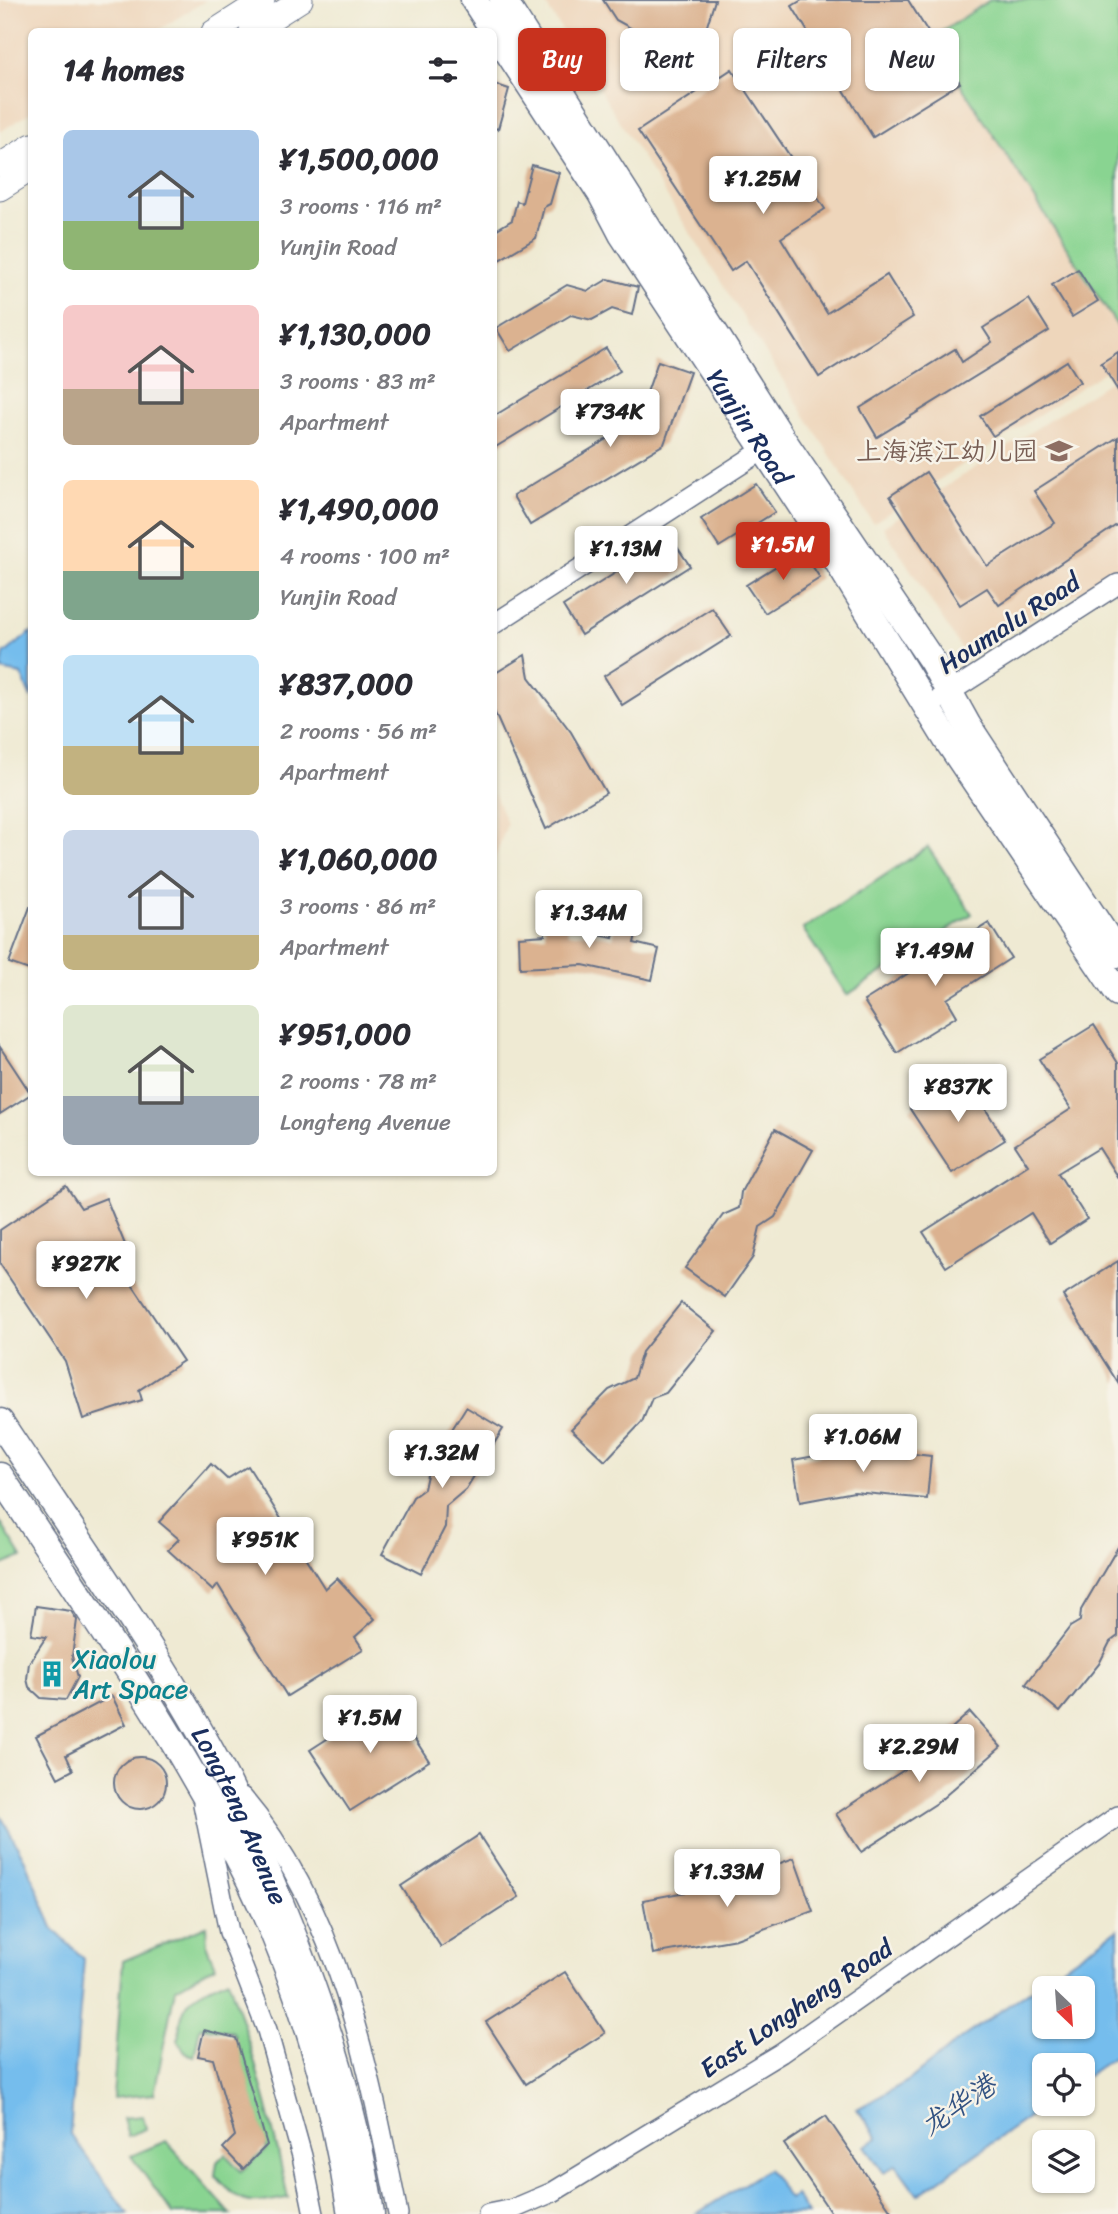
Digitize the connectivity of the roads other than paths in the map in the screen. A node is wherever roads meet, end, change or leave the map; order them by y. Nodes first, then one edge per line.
1 (263, 0) edge
2 (302, 0) edge
3 (474, 0) edge
4 (503, 0) edge
5 (219, 28) edge
6 (257, 28) edge
7 (492, 28) edge
8 (497, 36) edge
9 (28, 148) edge
10 (0, 165) edge
11 (28, 172) edge
12 (0, 189) edge
13 (763, 450) junction
14 (1118, 584) edge
15 (497, 622) edge
16 (938, 699) junction
17 (1118, 954) edge
18 (1118, 993) edge
19 (0, 1422) edge
20 (0, 1476) edge
21 (226, 1779) junction
22 (201, 1793) junction
23 (1118, 1816) edge
24 (290, 1950) junction
25 (314, 2214) edge
26 (351, 2214) edge
27 (371, 2214) edge
28 (398, 2214) edge
29 (488, 2214) edge

1 - 5 street
2 - 6 street
3 - 7 main road, Yunjin Road
4 - 16 main road, Yunjin Road
8 - 13 main road, Yunjin Road
9 - 10 street
11 - 12 street
13 - 15 street
13 - 16 main road, Yunjin Road
14 - 16 street, Houmalu Road
16 - 17 main road, Yunjin Road
16 - 18 main road, Yunjin Road
19 - 21 main road, Longteng Avenue
20 - 22 main road, Longteng Avenue
21 - 24 main road, Longteng Avenue
21 - 28 street
22 - 24 main road, Longteng Avenue
22 - 25 street
23 - 29 street, East Longheng Road
24 - 26 main road, Longteng Avenue
24 - 27 main road, Longteng Avenue

